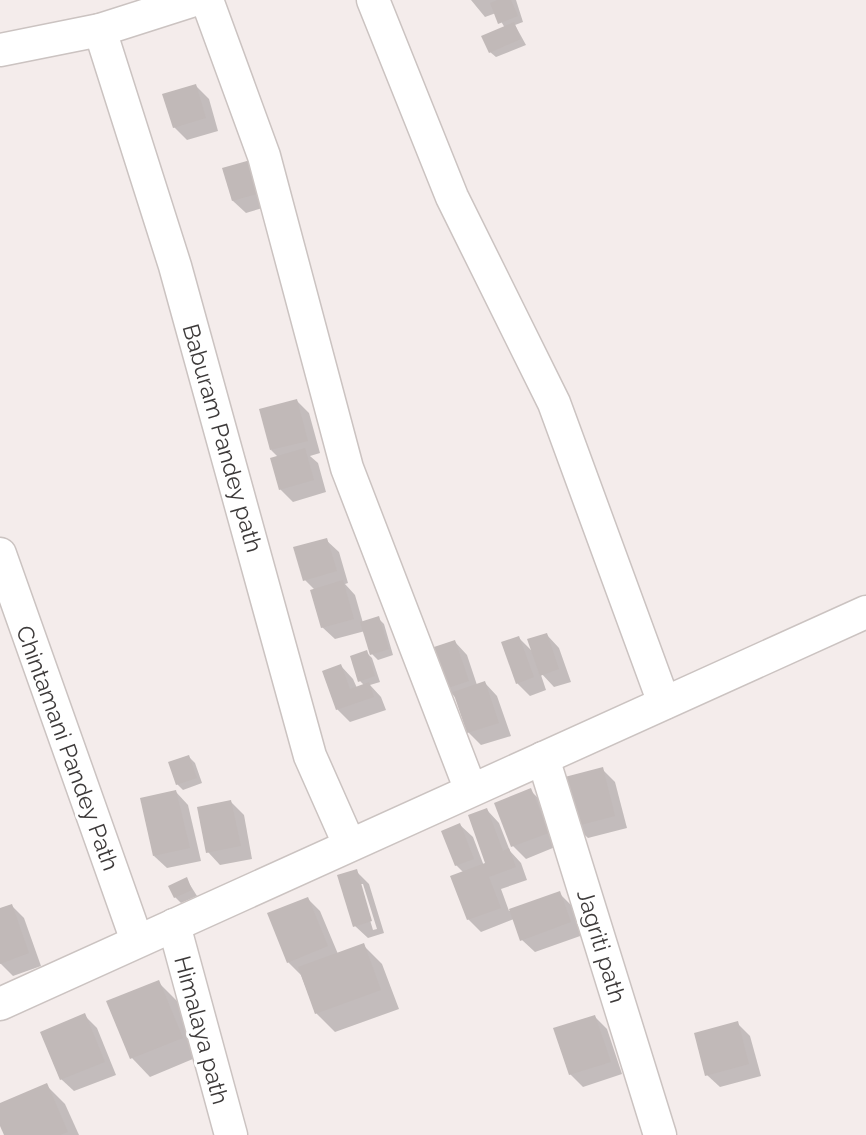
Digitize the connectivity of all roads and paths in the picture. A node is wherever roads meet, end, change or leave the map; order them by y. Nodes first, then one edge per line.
1 (194, 0) edge
2 (207, 0) edge
3 (373, 0) edge
4 (100, 30) junction
5 (0, 50) edge
6 (0, 554) edge
7 (866, 612) edge
8 (664, 703) junction
9 (543, 758) junction
10 (470, 788) junction
11 (349, 844) junction
12 (174, 925) junction
13 (137, 941) junction
14 (0, 1004) edge
15 (231, 1135) edge
16 (660, 1135) edge

1 - 4 street
2 - 10 street
3 - 8 street
4 - 5 street
4 - 11 street, Baburam Pandey path
6 - 13 street, Chintamani Pandey Path
7 - 8 street
8 - 9 street
9 - 10 street
9 - 16 street, Jagriti path
10 - 11 street
11 - 12 street
12 - 13 street
12 - 15 street, Himalaya path
13 - 14 street

